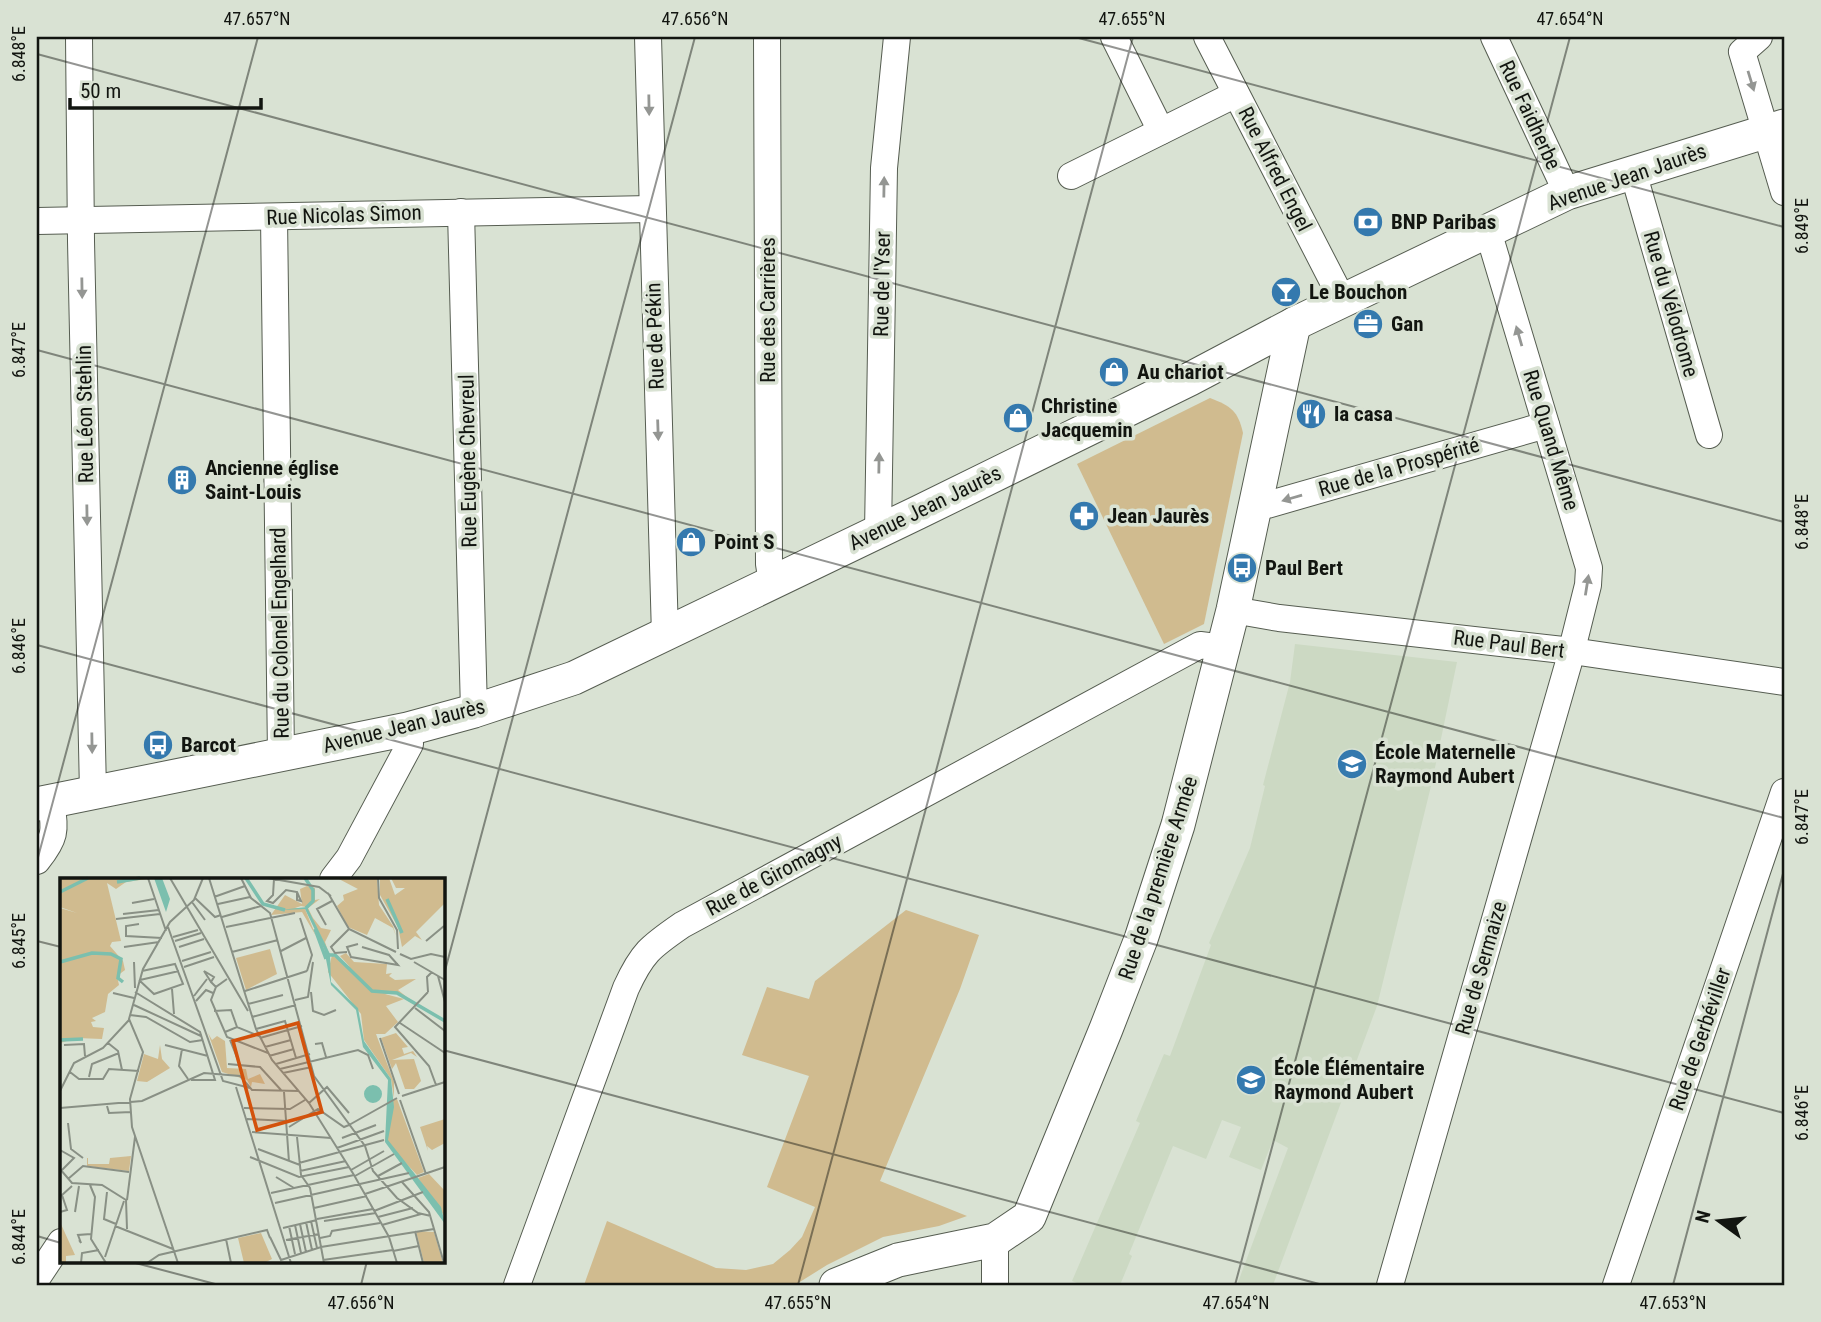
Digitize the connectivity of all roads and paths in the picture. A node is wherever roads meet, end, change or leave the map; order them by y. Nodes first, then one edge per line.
1 (79, 37) edge
2 (648, 37) edge
3 (766, 37) edge
4 (897, 37) edge
5 (1114, 37) edge
6 (1207, 37) edge
7 (1494, 37) edge
8 (1759, 37) edge
9 (1236, 94) junction
10 (1775, 129) edge
11 (1161, 131) junction
12 (1633, 172) junction
13 (1072, 176) dead end
14 (1784, 192) edge
15 (1567, 193) junction
16 (651, 209) junction
17 (461, 212) junction
18 (274, 217) junction
19 (37, 220) edge
20 (81, 220) junction
21 (1488, 231) junction
22 (1343, 301) junction
23 (1294, 324) junction
24 (1546, 425) junction
25 (1709, 435) dead end
26 (1254, 509) junction
27 (878, 532) junction
28 (772, 583) junction
29 (1233, 610) junction
30 (665, 635) junction
31 (1224, 648) junction
32 (1572, 652) junction
33 (1784, 682) edge
34 (474, 711) junction
35 (408, 729) junction
36 (281, 755) junction
37 (93, 792) junction
38 (1784, 792) edge
39 (44, 802) edge
40 (37, 861) edge
41 (334, 878) edge
42 (995, 1240) junction
43 (60, 1244) edge
44 (37, 1278) edge
45 (517, 1285) edge
46 (836, 1285) edge
47 (995, 1285) edge
48 (1390, 1285) edge
49 (1616, 1285) edge

1 - 20 street, Rue Léon Stehlin
2 -> 16 street, Rue de Pékin
3 - 28 street, Rue des Carrières
27 -> 4 street, Rue de l'Yser
5 - 11 street
6 - 9 street, Rue Alfred Engel
7 - 15 street, Rue Faidherbe
8 -> 10 street
9 - 11 street
9 - 22 street, Rue Alfred Engel
10 - 12 main road, Avenue Jean Jaurès
10 - 14 street
11 - 13 street
12 - 15 main road, Avenue Jean Jaurès
12 - 25 street, Rue du Vélodrome
15 - 21 main road, Avenue Jean Jaurès
16 - 17 street, Rue Nicolas Simon
16 -> 30 street, Rue de Pékin
17 - 18 street, Rue Nicolas Simon
17 - 34 street, Rue Eugène Chevreul
18 - 20 street, Rue Nicolas Simon
18 - 36 street, Rue du Colonel Engelhard
19 - 20 street, Rue Nicolas Simon
20 -> 37 street, Rue Léon Stehlin
21 - 22 main road, Avenue Jean Jaurès
24 -> 21 street, Rue Quand Même
22 - 23 main road, Avenue Jean Jaurès
23 - 26 main road, Rue de la première Armée
23 - 27 main road, Avenue Jean Jaurès
24 -> 26 street, Rue de la Prospérité
32 -> 24 street, Rue Quand Même
26 - 29 main road, Rue de la première Armée
27 - 28 main road, Avenue Jean Jaurès
28 - 30 main road, Avenue Jean Jaurès
29 - 31 main road, Rue de la première Armée
29 - 32 street, Rue Paul Bert
30 - 34 main road, Avenue Jean Jaurès
31 - 42 main road, Rue de la première Armée
31 - 45 street, Rue de Giromagny
32 - 33 street, Rue Paul Bert
32 - 48 street, Rue de Sermaize
34 - 35 main road, Avenue Jean Jaurès
35 - 36 main road, Avenue Jean Jaurès
35 - 41 street
36 - 37 main road, Avenue Jean Jaurès
37 - 39 main road, Avenue Jean Jaurès
38 - 49 street, Rue de Gerbéviller
39 - 40 street
42 - 46 main road, Rue de la première Armée
42 - 47 street
43 - 44 street

